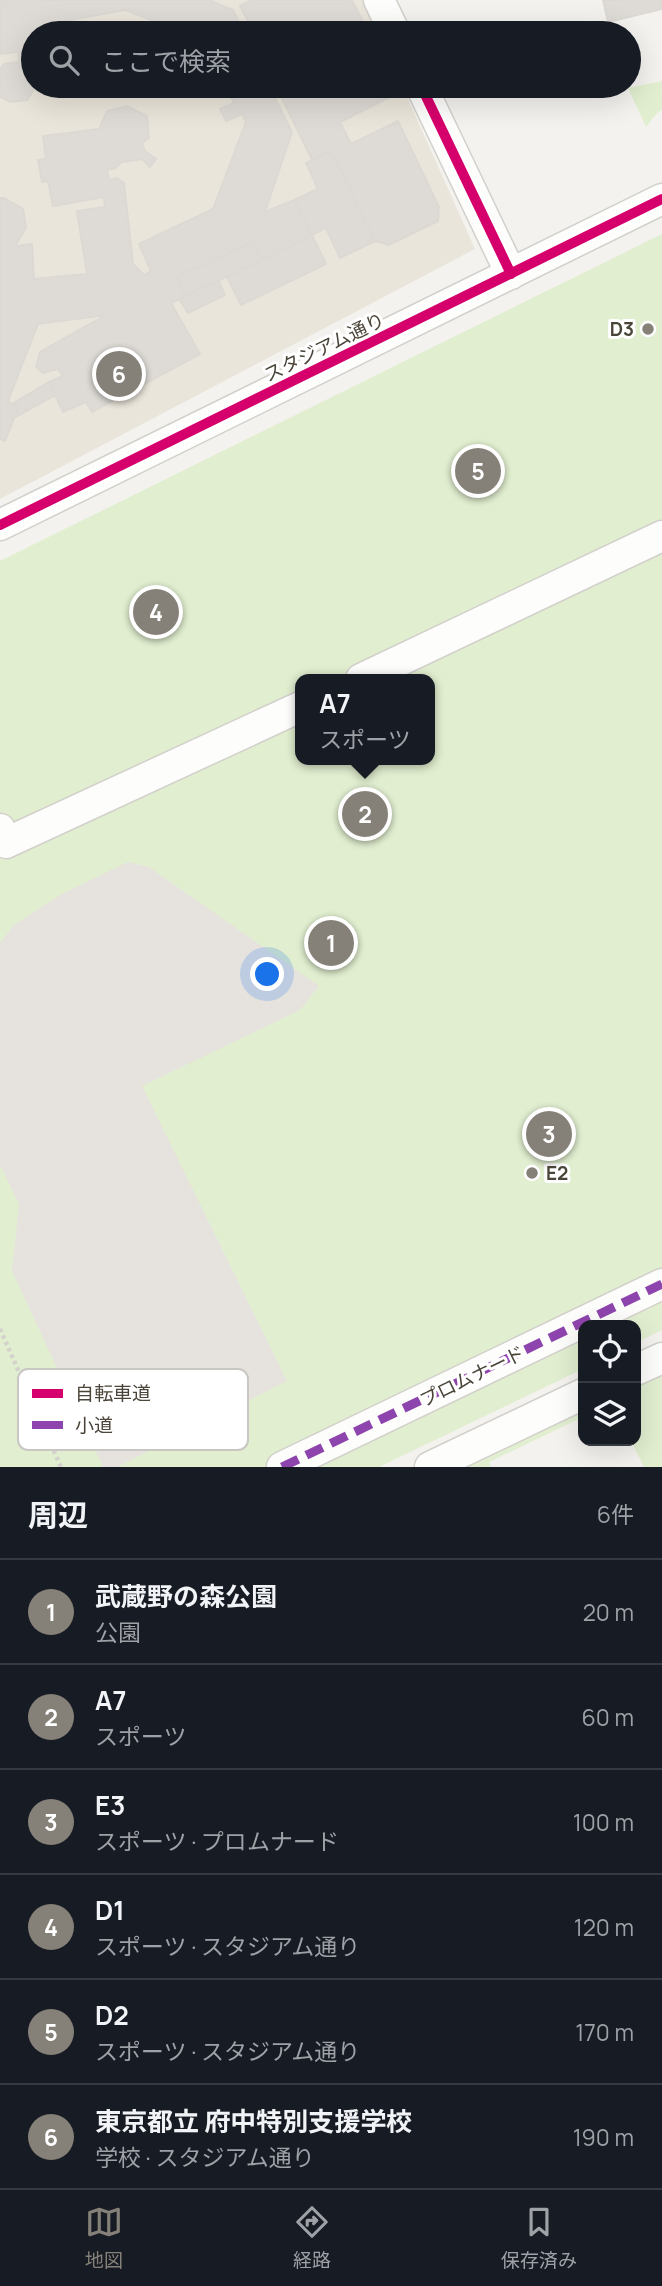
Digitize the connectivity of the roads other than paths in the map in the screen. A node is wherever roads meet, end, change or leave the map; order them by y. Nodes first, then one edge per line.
1 (379, 0) edge
2 (390, 21) edge
3 (427, 98) edge
4 (662, 199) edge
5 (511, 274) junction
6 (0, 525) edge
7 (662, 536) edge
8 (372, 674) edge
9 (295, 709) edge
10 (0, 829) edge
11 (662, 1284) edge
12 (662, 1358) edge
13 (641, 1368) edge
14 (578, 1396) edge
15 (282, 1467) edge
16 (430, 1467) edge

1 - 2 street
3 - 5 street
4 - 5 street, スタジアム通り
5 - 6 street, スタジアム通り
7 - 8 street
9 - 10 street
11 - 15 street, プロムナード
12 - 13 street
14 - 16 street

